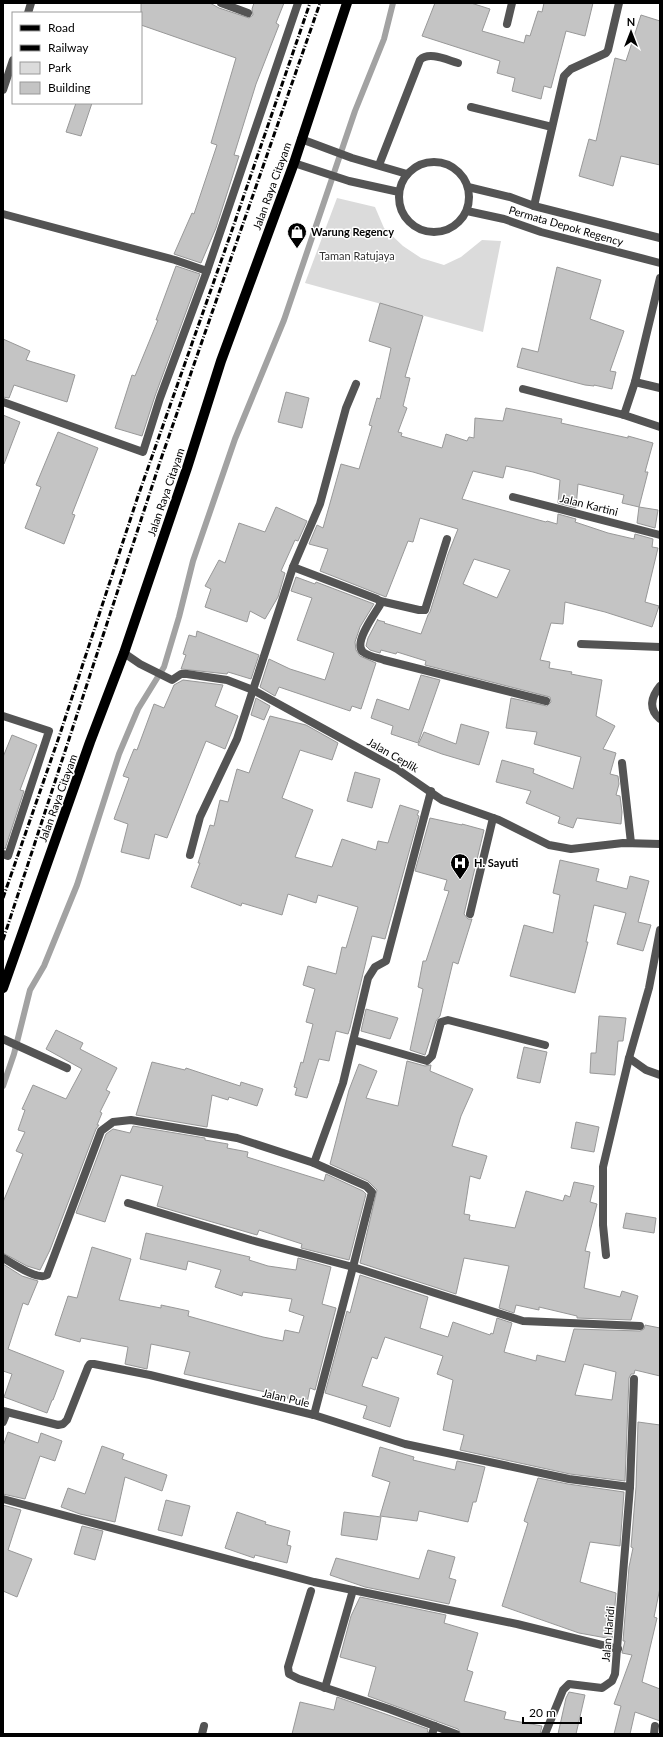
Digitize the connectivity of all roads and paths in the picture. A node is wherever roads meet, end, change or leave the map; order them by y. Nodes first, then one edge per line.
1 (221, 3) edge
2 (298, 3) edge
3 (347, 3) edge
4 (512, 3) edge
5 (619, 3) edge
6 (248, 13) dead end
7 (507, 24) dead end
8 (12, 63) edge
9 (458, 63) dead end
10 (3, 90) edge
11 (471, 107) dead end
12 (552, 127) junction
13 (301, 139) junction
14 (294, 163) junction
15 (379, 165) junction
16 (407, 174) junction
17 (468, 187) junction
18 (399, 192) junction
19 (534, 206) junction
20 (467, 211) junction
21 (3, 214) edge
22 (660, 238) edge
23 (660, 263) edge
24 (207, 271) junction
25 (660, 278) edge
26 (635, 382) junction
27 (356, 384) dead end
28 (660, 388) edge
29 (523, 389) dead end
30 (3, 402) edge
31 (624, 415) junction
32 (660, 427) edge
33 (513, 497) dead end
34 (660, 535) edge
35 (447, 539) dead end
36 (294, 567) junction
37 (380, 601) junction
38 (581, 644) dead end
39 (660, 647) edge
40 (124, 653) junction
41 (660, 686) edge
42 (253, 690) junction
43 (546, 701) dead end
44 (3, 716) edge
45 (660, 719) edge
46 (622, 764) dead end
47 (431, 792) junction
48 (493, 818) junction
49 (631, 843) junction
50 (660, 844) edge
51 (3, 854) edge
52 (190, 855) dead end
53 (470, 914) dead end
54 (660, 930) edge
55 (3, 988) edge
56 (4, 1040) edge
57 (354, 1040) junction
58 (546, 1045) dead end
59 (629, 1058) junction
60 (67, 1068) dead end
61 (660, 1075) edge
62 (314, 1163) junction
63 (128, 1203) dead end
64 (606, 1255) dead end
65 (3, 1258) edge
66 (353, 1267) junction
67 (640, 1326) dead end
68 (634, 1379) dead end
69 (5, 1411) edge
70 (314, 1415) junction
71 (3, 1422) edge
72 (630, 1487) junction
73 (3, 1499) edge
74 (353, 1590) junction
75 (311, 1591) dead end
76 (618, 1649) junction
77 (325, 1688) junction
78 (433, 1730) edge
79 (456, 1734) edge
80 (545, 1734) edge

1 - 6 street
2 - 24 street
3 - 13 main road, Jalan Raya Citayam
4 - 7 street
5 - 12 street
8 - 10 street
9 - 15 street
11 - 12 street
12 - 19 street
13 - 14 main road, Jalan Raya Citayam
13 - 15 street
14 - 18 street
14 - 40 main road, Jalan Raya Citayam
15 - 16 street
16 - 17 street
16 - 18 street
17 - 19 street, Permata Depok Regency
17 - 20 street
18 - 20 street
19 - 22 street, Permata Depok Regency
20 - 23 street, Permata Depok Regency
21 - 24 street
24 - 30 street
25 - 26 street
26 - 28 street
26 - 31 street
27 - 36 street
29 - 31 street
31 - 32 street
33 - 34 street, Jalan Kartini
35 - 37 street
36 - 37 street
36 - 42 street
37 - 43 street
38 - 39 street
40 - 42 street, Jalan Ceplik
40 - 55 main road, Jalan Raya Citayam
41 - 45 street
42 - 47 street, Jalan Ceplik
42 - 52 street
44 - 51 street
46 - 49 street
47 - 48 street, Jalan Ceplik
47 - 57 street
48 - 49 street, Jalan Ceplik
48 - 53 street
49 - 50 street, Jalan Ceplik
54 - 59 street
56 - 60 street
57 - 58 street
57 - 62 street
59 - 61 street
59 - 64 street
62 - 65 street
62 - 66 street, Jalan Pule
63 - 66 street
66 - 67 street
66 - 70 street, Jalan Pule
68 - 72 street, Jalan Haridi
69 - 70 street, Jalan Pule
69 - 71 street
70 - 72 street
72 - 76 street, Jalan Haridi
73 - 74 street
74 - 76 street
74 - 77 street
75 - 77 street
76 - 80 street, Jalan Haridi
77 - 78 street
78 - 79 street

